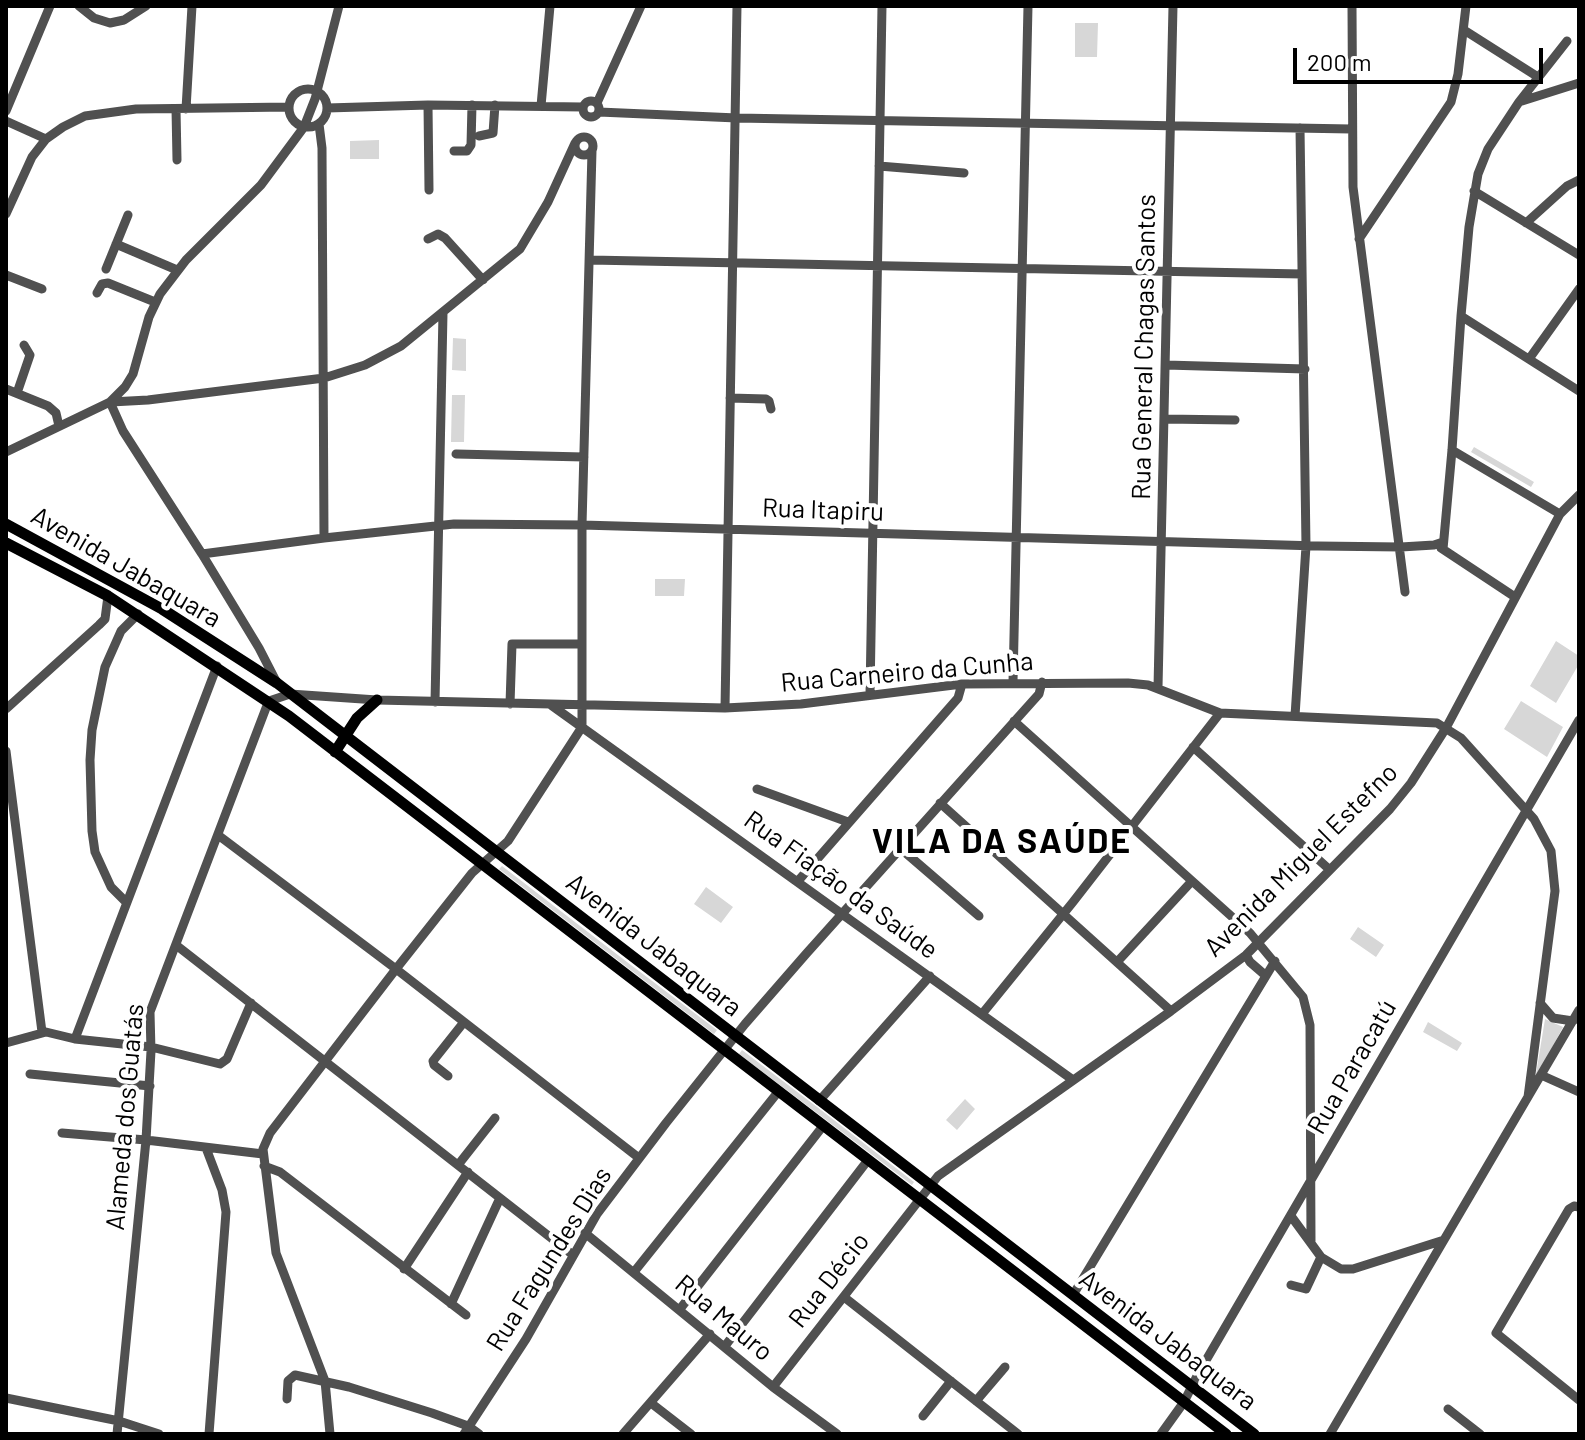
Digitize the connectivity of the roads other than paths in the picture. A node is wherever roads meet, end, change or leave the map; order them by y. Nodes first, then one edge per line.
1 (50, 6) edge
2 (79, 6) edge
3 (146, 6) edge
4 (192, 6) edge
5 (339, 6) edge
6 (550, 6) edge
7 (641, 6) edge
8 (737, 6) edge
9 (882, 6) edge
10 (1028, 6) edge
11 (1173, 6) edge
12 (1352, 6) edge
13 (1466, 6) edge
14 (1464, 30) junction
15 (1567, 41) dead end
16 (1538, 77) junction
17 (1579, 83) edge
18 (317, 92) junction
19 (1519, 102) junction
20 (428, 105) junction
21 (472, 105) junction
22 (495, 105) junction
23 (541, 106) junction
24 (289, 107) junction
25 (327, 108) junction
26 (181, 109) junction
27 (6, 111) edge
28 (592, 111) junction
29 (737, 118) junction
30 (880, 119) junction
31 (6, 121) edge
32 (1025, 122) junction
33 (319, 124) junction
34 (1170, 125) junction
35 (304, 127) junction
36 (1300, 128) junction
37 (1351, 129) junction
38 (479, 136) dead end
39 (46, 139) junction
40 (576, 141) junction
41 (592, 147) junction
42 (454, 151) dead end
43 (177, 160) dead end
44 (879, 166) junction
45 (964, 173) dead end
46 (1579, 180) edge
47 (429, 190) dead end
48 (1474, 191) junction
49 (6, 214) edge
50 (128, 215) dead end
51 (1526, 223) junction
52 (428, 239) dead end
53 (1359, 239) junction
54 (116, 244) junction
55 (1579, 255) edge
56 (590, 260) junction
57 (731, 263) junction
58 (878, 265) junction
59 (1022, 267) junction
60 (106, 269) dead end
61 (177, 270) junction
62 (1168, 270) junction
63 (1302, 274) junction
64 (6, 275) edge
65 (483, 280) junction
66 (42, 289) dead end
67 (1579, 289) edge
68 (97, 293) dead end
69 (155, 302) junction
70 (443, 313) junction
71 (1461, 316) junction
72 (24, 345) dead end
73 (1529, 359) junction
74 (1166, 365) junction
75 (1305, 369) junction
76 (324, 378) junction
77 (6, 389) edge
78 (1579, 391) edge
79 (17, 393) junction
80 (730, 398) junction
81 (110, 402) junction
82 (771, 409) dead end
83 (1165, 419) junction
84 (1235, 420) dead end
85 (59, 426) junction
86 (1452, 450) junction
87 (6, 452) edge
88 (456, 454) dead end
89 (584, 457) junction
90 (1579, 495) edge
91 (1560, 514) junction
92 (6, 524) edge
93 (438, 525) junction
94 (582, 525) junction
95 (728, 530) junction
96 (872, 534) junction
97 (324, 538) junction
98 (1017, 538) junction
99 (1162, 541) junction
100 (6, 543) edge
101 (1440, 545) junction
102 (1306, 546) junction
103 (1401, 547) junction
104 (202, 554) junction
105 (1405, 592) dead end
106 (108, 596) junction
107 (1515, 597) junction
108 (138, 614) junction
109 (105, 619) junction
110 (121, 631) junction
111 (582, 644) junction
112 (217, 666) junction
113 (1013, 682) junction
114 (1042, 682) junction
115 (277, 683) junction
116 (962, 684) junction
117 (1158, 688) junction
118 (290, 694) junction
119 (870, 694) junction
120 (377, 700) junction
121 (270, 702) junction
122 (435, 702) junction
123 (510, 704) junction
124 (551, 705) junction
125 (582, 706) junction
126 (594, 706) junction
127 (725, 708) junction
128 (6, 709) edge
129 (1220, 713) junction
130 (1295, 716) junction
131 (1579, 720) edge
132 (1014, 721) junction
133 (582, 723) junction
134 (1446, 728) junction
135 (345, 736) junction
136 (1193, 747) junction
137 (6, 751) edge
138 (335, 752) junction
139 (757, 789) dead end
140 (940, 803) junction
141 (1527, 810) junction
142 (848, 822) junction
143 (1132, 827) junction
144 (218, 835) junction
145 (900, 848) junction
146 (498, 853) junction
147 (483, 865) junction
148 (1330, 870) junction
149 (798, 881) junction
150 (1192, 881) junction
151 (126, 902) junction
152 (842, 912) junction
153 (1064, 913) junction
154 (979, 916) dead end
155 (1258, 943) junction
156 (176, 945) junction
157 (1246, 955) junction
158 (1118, 961) junction
159 (1275, 961) junction
160 (396, 969) junction
161 (1265, 975) junction
162 (930, 976) junction
163 (251, 1003) junction
164 (1540, 1003) junction
165 (1579, 1010) edge
166 (1171, 1011) junction
167 (982, 1014) junction
168 (1573, 1021) junction
169 (464, 1022) junction
170 (42, 1032) junction
171 (735, 1036) junction
172 (75, 1039) junction
173 (6, 1043) edge
174 (151, 1047) junction
175 (724, 1050) junction
176 (325, 1062) junction
177 (30, 1074) dead end
178 (1541, 1075) junction
179 (448, 1076) dead end
180 (1073, 1080) junction
181 (150, 1086) junction
182 (778, 1092) junction
183 (1579, 1092) edge
184 (1528, 1097) junction
185 (819, 1101) junction
186 (495, 1118) dead end
187 (823, 1126) junction
188 (62, 1133) dead end
189 (146, 1140) junction
190 (206, 1148) junction
191 (263, 1154) junction
192 (639, 1158) junction
193 (868, 1160) junction
194 (458, 1165) junction
195 (264, 1166) junction
196 (468, 1172) junction
197 (1309, 1184) junction
198 (930, 1186) junction
199 (500, 1198) junction
200 (919, 1199) junction
201 (1574, 1208) edge
202 (1291, 1216) junction
203 (585, 1233) junction
204 (1444, 1240) junction
205 (1311, 1241) junction
206 (573, 1255) junction
207 (1321, 1257) junction
208 (404, 1269) junction
209 (634, 1272) junction
210 (1291, 1285) dead end
211 (1073, 1295) junction
212 (844, 1297) junction
213 (451, 1304) junction
214 (680, 1309) junction
215 (466, 1315) dead end
216 (710, 1334) junction
217 (725, 1346) junction
218 (1005, 1367) dead end
219 (325, 1381) junction
220 (951, 1381) junction
221 (1192, 1386) junction
222 (773, 1387) junction
223 (6, 1398) edge
224 (287, 1399) dead end
225 (1579, 1400) edge
226 (976, 1401) junction
227 (1184, 1402) junction
228 (651, 1403) junction
229 (1448, 1409) dead end
230 (923, 1416) dead end
231 (119, 1421) junction
232 (466, 1430) edge
233 (117, 1434) edge
234 (159, 1434) edge
235 (209, 1434) edge
236 (330, 1434) edge
237 (479, 1434) edge
238 (623, 1434) edge
239 (691, 1434) edge
240 (837, 1434) edge
241 (1018, 1434) edge
242 (1161, 1434) edge
243 (1226, 1434) edge
244 (1254, 1434) edge
245 (1330, 1434) edge
246 (1480, 1434) edge

1 - 27 street
2 - 3 street
4 - 26 street
5 - 18 street
6 - 23 street
7 - 28 street
8 - 29 street
9 - 30 street
10 - 32 street
11 - 34 street, Rua General Chagas Santos
12 - 37 street
13 - 14 street
14 - 16 street
14 - 53 street
15 - 16 street
16 - 19 street
17 - 19 street
18 - 24 street
18 - 25 street
18 - 35 street
19 - 48 street
20 - 21 street
20 - 25 street
20 - 47 street
21 - 22 street
21 - 42 street
22 - 23 street
22 - 38 street
23 - 28 street
24 - 26 street
24 - 35 street
25 - 33 street
26 - 39 street
26 - 43 street
28 - 29 street
28 - 40 street
28 - 41 street
29 - 30 street
29 - 57 street
30 - 32 street
30 - 44 street
31 - 39 street
32 - 34 street
32 - 59 street
33 - 35 street
33 - 76 street
34 - 36 street
34 - 62 street, Rua General Chagas Santos
35 - 61 street
36 - 37 street
36 - 63 street
37 - 53 street
39 - 49 street
40 - 41 street
40 - 41 street
40 - 65 street
41 - 56 street
44 - 45 street
44 - 58 street
46 - 51 street
48 - 51 street
48 - 71 street
50 - 54 street
51 - 55 street
52 - 65 street
53 - 103 street
54 - 60 street
54 - 61 street
56 - 57 street
56 - 89 street
57 - 58 street
57 - 80 street
58 - 59 street
58 - 96 street
59 - 62 street
59 - 98 street
61 - 69 street
62 - 63 street
62 - 74 street, Rua General Chagas Santos
63 - 75 street
64 - 66 street
65 - 70 street
67 - 73 street
68 - 69 street
69 - 81 street
70 - 76 street
70 - 93 street
71 - 73 street
71 - 86 street
72 - 79 street
73 - 78 street
74 - 75 street
74 - 83 street, Rua General Chagas Santos
75 - 102 street
76 - 81 street
76 - 97 street
77 - 79 street
79 - 85 street
80 - 82 street
80 - 95 street
81 - 85 street
81 - 104 street
83 - 84 street
83 - 99 street, Rua General Chagas Santos
85 - 87 street
86 - 91 street
86 - 101 street
88 - 89 street
89 - 94 street
90 - 91 street, Avenida Miguel Estefno
91 - 107 street, Avenida Miguel Estefno
92 - 115 main road, Avenida Jabaquara
93 - 94 street, Rua Itapiru
93 - 97 street, Rua Itapiru
93 - 122 street
94 - 95 street, Rua Itapiru
94 - 111 street
95 - 96 street, Rua Itapiru
95 - 127 street
96 - 98 street, Rua Itapiru
96 - 119 street
97 - 104 street, Rua Itapiru
98 - 99 street, Rua Itapiru
98 - 113 street
99 - 102 street, Rua Itapiru
99 - 117 street, Rua General Chagas Santos
100 - 106 main road, Avenida Jabaquara
101 - 103 street, Rua Itapiru
101 - 107 street
102 - 103 street, Rua Itapiru
102 - 130 street
103 - 105 street
104 - 115 street
106 - 108 main road, Avenida Jabaquara
106 - 109 street
107 - 134 street, Avenida Miguel Estefno
108 - 110 street
108 - 112 main road, Avenida Jabaquara
109 - 110 street
109 - 128 street
110 - 151 street
111 - 123 street
111 - 125 street
112 - 121 main road, Avenida Jabaquara
112 - 151 street
113 - 114 street, Rua Carneiro da Cunha
113 - 116 street, Rua Carneiro da Cunha
114 - 117 street, Rua Carneiro da Cunha
114 - 132 street, Rua Fagundes Dias
115 - 118 main road, Avenida Jabaquara
116 - 119 street, Rua Carneiro da Cunha
116 - 142 street
117 - 129 street, Rua Carneiro da Cunha
118 - 120 street, Rua Carneiro da Cunha
118 - 121 street
118 - 135 main road, Avenida Jabaquara
119 - 127 street, Rua Carneiro da Cunha
120 - 122 street, Rua Carneiro da Cunha
120 - 135 main road
121 - 138 main road, Avenida Jabaquara
121 - 144 street, Alameda dos Guatás
122 - 123 street, Rua Carneiro da Cunha
123 - 124 street, Rua Carneiro da Cunha
124 - 125 street, Rua Carneiro da Cunha
124 - 133 street, Rua Fiação da Saúde
125 - 126 street, Rua Carneiro da Cunha
125 - 133 street
126 - 127 street, Rua Carneiro da Cunha
126 - 133 street
129 - 130 street, Rua Carneiro da Cunha
129 - 136 street
130 - 134 street, Rua Carneiro da Cunha
131 - 141 street, Rua Paracatú
132 - 140 street, Rua Fagundes Dias
132 - 143 street
133 - 146 street
133 - 149 street, Rua Fiação da Saúde
134 - 141 street
134 - 148 street, Avenida Miguel Estefno
135 - 138 main road
135 - 146 main road, Avenida Jabaquara
136 - 143 street
136 - 148 street
137 - 170 street
138 - 147 main road, Avenida Jabaquara
139 - 142 street
140 - 145 street, Rua Fagundes Dias
140 - 153 street
141 - 164 street
141 - 197 street, Rua Paracatú
142 - 149 street
143 - 150 street
143 - 153 street
144 - 156 street, Alameda dos Guatás
144 - 160 street
145 - 152 street, Rua Fagundes Dias
145 - 154 street
146 - 147 street
146 - 171 main road, Avenida Jabaquara
147 - 160 street
147 - 175 main road, Avenida Jabaquara
148 - 155 street, Avenida Miguel Estefno
149 - 152 street, Rua Fiação da Saúde
150 - 155 street
150 - 158 street
151 - 172 street
152 - 162 street, Rua Fiação da Saúde
152 - 171 street, Rua Fagundes Dias
153 - 158 street
153 - 167 street
155 - 157 street, Avenida Miguel Estefno
155 - 159 street
156 - 163 street
156 - 174 street, Alameda dos Guatás
157 - 161 street
157 - 166 street, Avenida Miguel Estefno
158 - 166 street
159 - 161 street
159 - 197 street
160 - 169 street
160 - 176 street
161 - 211 street
162 - 167 street, Rua Fiação da Saúde
162 - 185 street
163 - 174 street
163 - 176 street
164 - 168 street
164 - 184 street
165 - 168 street
166 - 180 street, Avenida Miguel Estefno
167 - 180 street, Rua Fiação da Saúde
168 - 178 street
169 - 179 street
169 - 192 street
170 - 172 street
170 - 173 street
171 - 175 street, Rua Fagundes Dias
171 - 185 main road, Avenida Jabaquara
172 - 174 street
174 - 181 street, Alameda dos Guatás
175 - 182 main road, Avenida Jabaquara
175 - 192 street, Rua Fagundes Dias
176 - 191 street
176 - 194 street
177 - 181 street
178 - 183 street
178 - 184 street
180 - 198 street, Avenida Miguel Estefno
181 - 189 street, Alameda dos Guatás
182 - 187 main road, Avenida Jabaquara
182 - 209 street
184 - 204 street
185 - 198 main road, Avenida Jabaquara
186 - 194 street
187 - 193 main road, Avenida Jabaquara
187 - 214 street
188 - 189 street
189 - 190 street
189 - 231 street, Alameda dos Guatás
190 - 191 street
190 - 235 street
191 - 195 street
192 - 203 street, Rua Fagundes Dias
193 - 200 main road, Avenida Jabaquara
193 - 217 street
194 - 196 street
195 - 208 street
195 - 219 street
196 - 199 street
196 - 208 street
197 - 202 street, Rua Paracatú
197 - 205 street
198 - 200 street, Avenida Miguel Estefno
198 - 211 main road, Avenida Jabaquara
199 - 206 street
199 - 213 street
200 - 212 street, Rua Décio
200 - 227 main road, Avenida Jabaquara
201 - 225 street
202 - 205 street
202 - 221 street, Rua Paracatú
203 - 206 street, Rua Fagundes Dias
203 - 209 street, Rua Mauro
204 - 207 street
204 - 245 street
205 - 207 street
206 - 232 street, Rua Fagundes Dias
207 - 210 street
208 - 213 street
209 - 214 street, Rua Mauro
211 - 221 main road, Avenida Jabaquara
212 - 220 street
212 - 222 street, Rua Décio
213 - 215 street
214 - 216 street, Rua Mauro
216 - 217 street, Rua Mauro
216 - 228 street
217 - 222 street, Rua Mauro
218 - 226 street
219 - 224 street
219 - 232 street
219 - 236 street
220 - 226 street
220 - 230 street
221 - 227 street, Rua Paracatú
221 - 244 main road, Avenida Jabaquara
222 - 240 street, Rua Mauro
223 - 231 street
226 - 241 street
227 - 242 street, Rua Paracatú
227 - 243 main road, Avenida Jabaquara
228 - 238 street
228 - 239 street
229 - 246 street
231 - 233 street, Alameda dos Guatás
231 - 234 street
232 - 237 street

